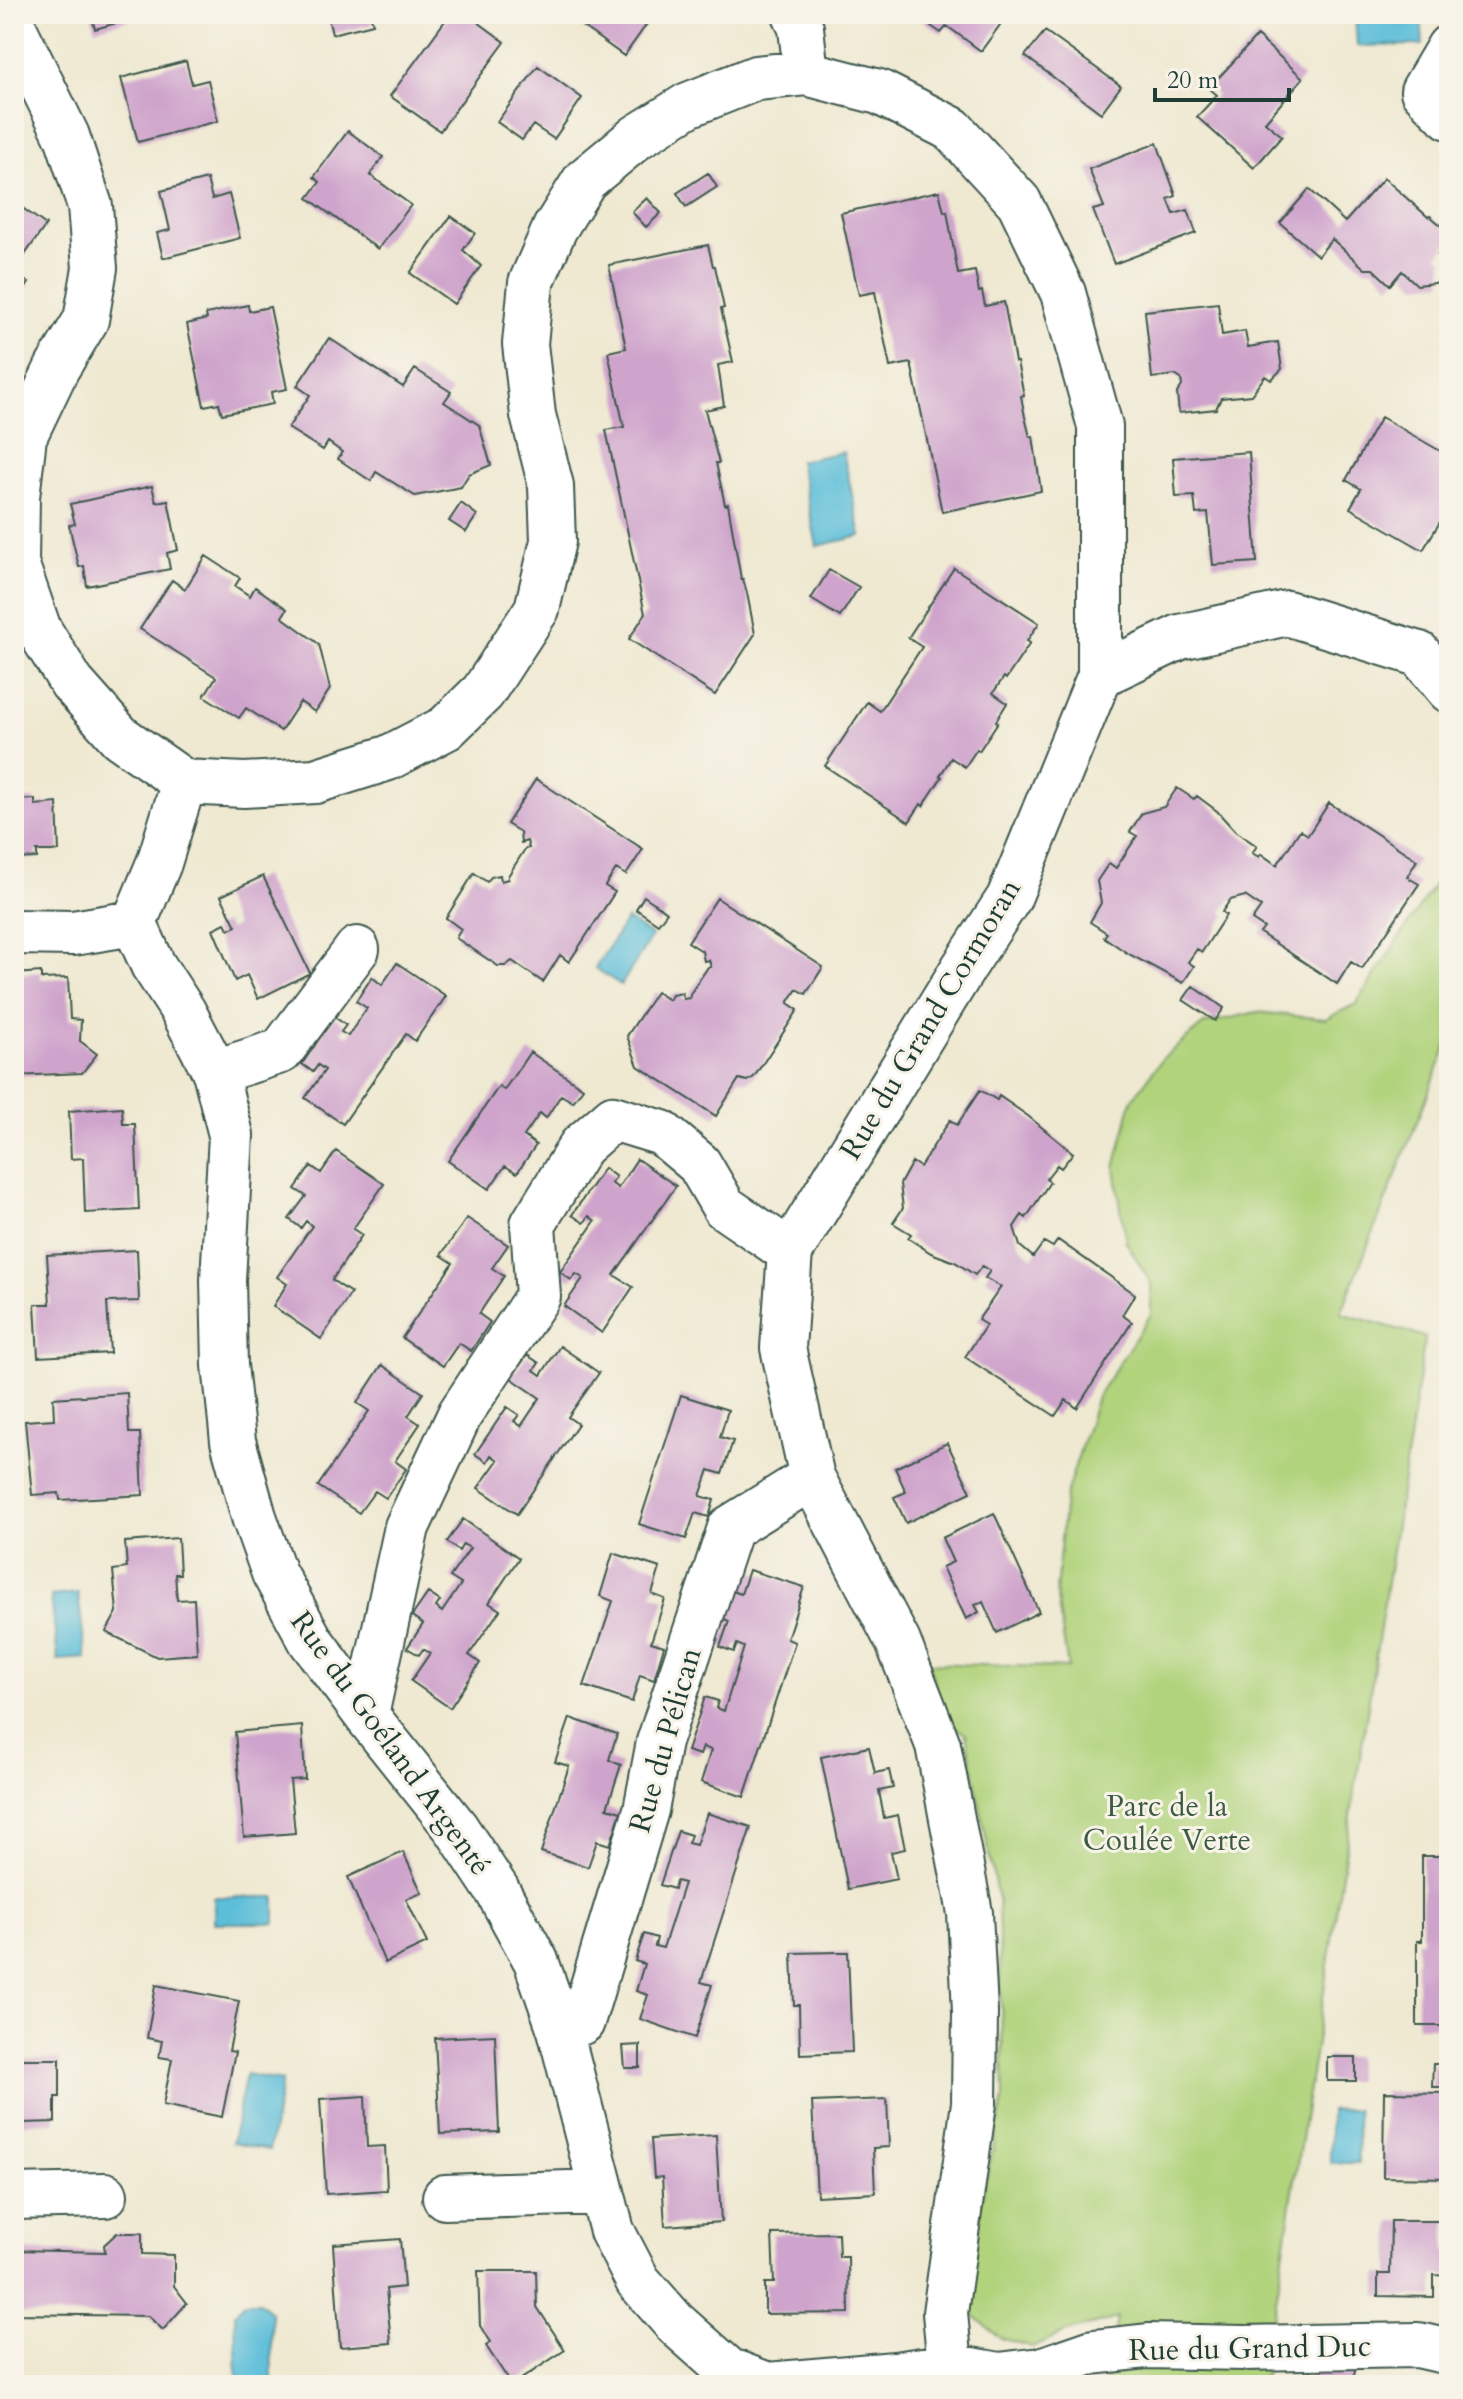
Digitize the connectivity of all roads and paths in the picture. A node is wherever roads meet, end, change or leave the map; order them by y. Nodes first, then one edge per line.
1 (795, 14) edge
2 (14, 28) edge
3 (1449, 47) edge
4 (806, 73) junction
5 (1449, 117) edge
6 (1100, 675) junction
7 (1449, 690) edge
8 (184, 782) junction
9 (134, 923) junction
10 (14, 932) edge
11 (357, 949) dead end
12 (215, 1072) junction
13 (790, 1252) junction
14 (812, 1477) junction
15 (366, 1715) junction
16 (560, 2030) junction
17 (600, 2192) junction
18 (105, 2195) dead end
19 (14, 2197) edge
20 (445, 2197) dead end
21 (1449, 2352) edge
22 (950, 2366) junction
23 (768, 2385) edge

1 - 4 street
2 - 8 street
3 - 5 street
4 - 6 street, Rue du Grand Cormoran
4 - 8 street, Rue du Grand Cormoran
6 - 7 street
6 - 13 street, Rue du Grand Cormoran
8 - 9 street
9 - 10 street
9 - 12 street, Rue du Goéland Argenté
11 - 12 street
12 - 15 street, Rue du Goéland Argenté
13 - 14 street, Rue du Grand Cormoran
13 - 15 street
14 - 16 street, Rue du Pélican
14 - 22 street, Rue du Grand Cormoran
15 - 16 street, Rue du Goéland Argenté
16 - 17 street, Rue du Goéland Argenté
17 - 20 street
17 - 23 street, Rue du Goéland Argenté
18 - 19 street
21 - 22 street, Rue du Grand Duc
22 - 23 street, Rue du Grand Duc

